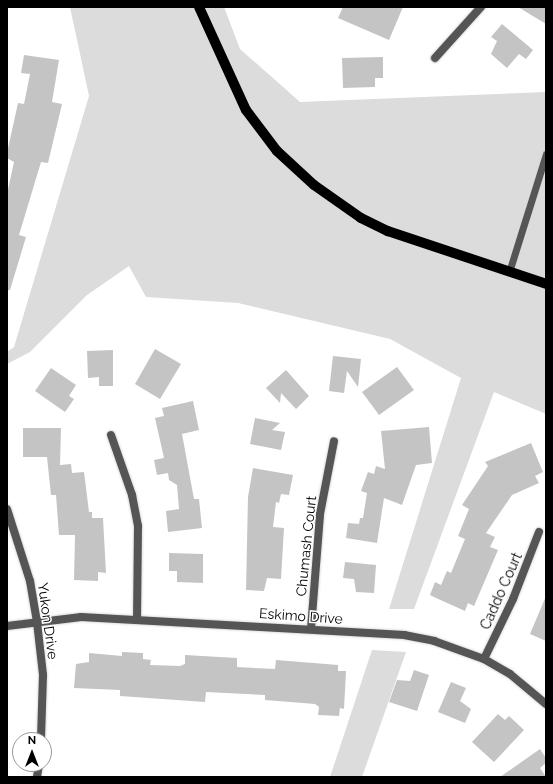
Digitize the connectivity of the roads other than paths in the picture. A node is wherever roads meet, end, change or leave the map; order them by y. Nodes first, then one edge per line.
1 (482, 7) edge
2 (203, 8) edge
3 (435, 58) dead end
4 (546, 154) edge
5 (509, 272) junction
6 (546, 284) edge
7 (111, 435) dead end
8 (334, 441) dead end
9 (7, 509) edge
10 (539, 532) dead end
11 (137, 619) junction
12 (37, 622) junction
13 (7, 626) edge
14 (311, 630) junction
15 (484, 659) junction
16 (546, 704) edge
17 (41, 732) edge

1 - 3 street
2 - 5 main road
4 - 5 lane
5 - 6 main road
7 - 11 street
8 - 14 street, Chumash Court
9 - 12 street, Yukon Drive
10 - 15 street, Caddo Court
11 - 12 street, Eskimo Drive
11 - 14 street, Eskimo Drive
12 - 13 street, Eskimo Drive
12 - 17 street, Yukon Drive
14 - 15 street, Eskimo Drive
15 - 16 street, Eskimo Drive

